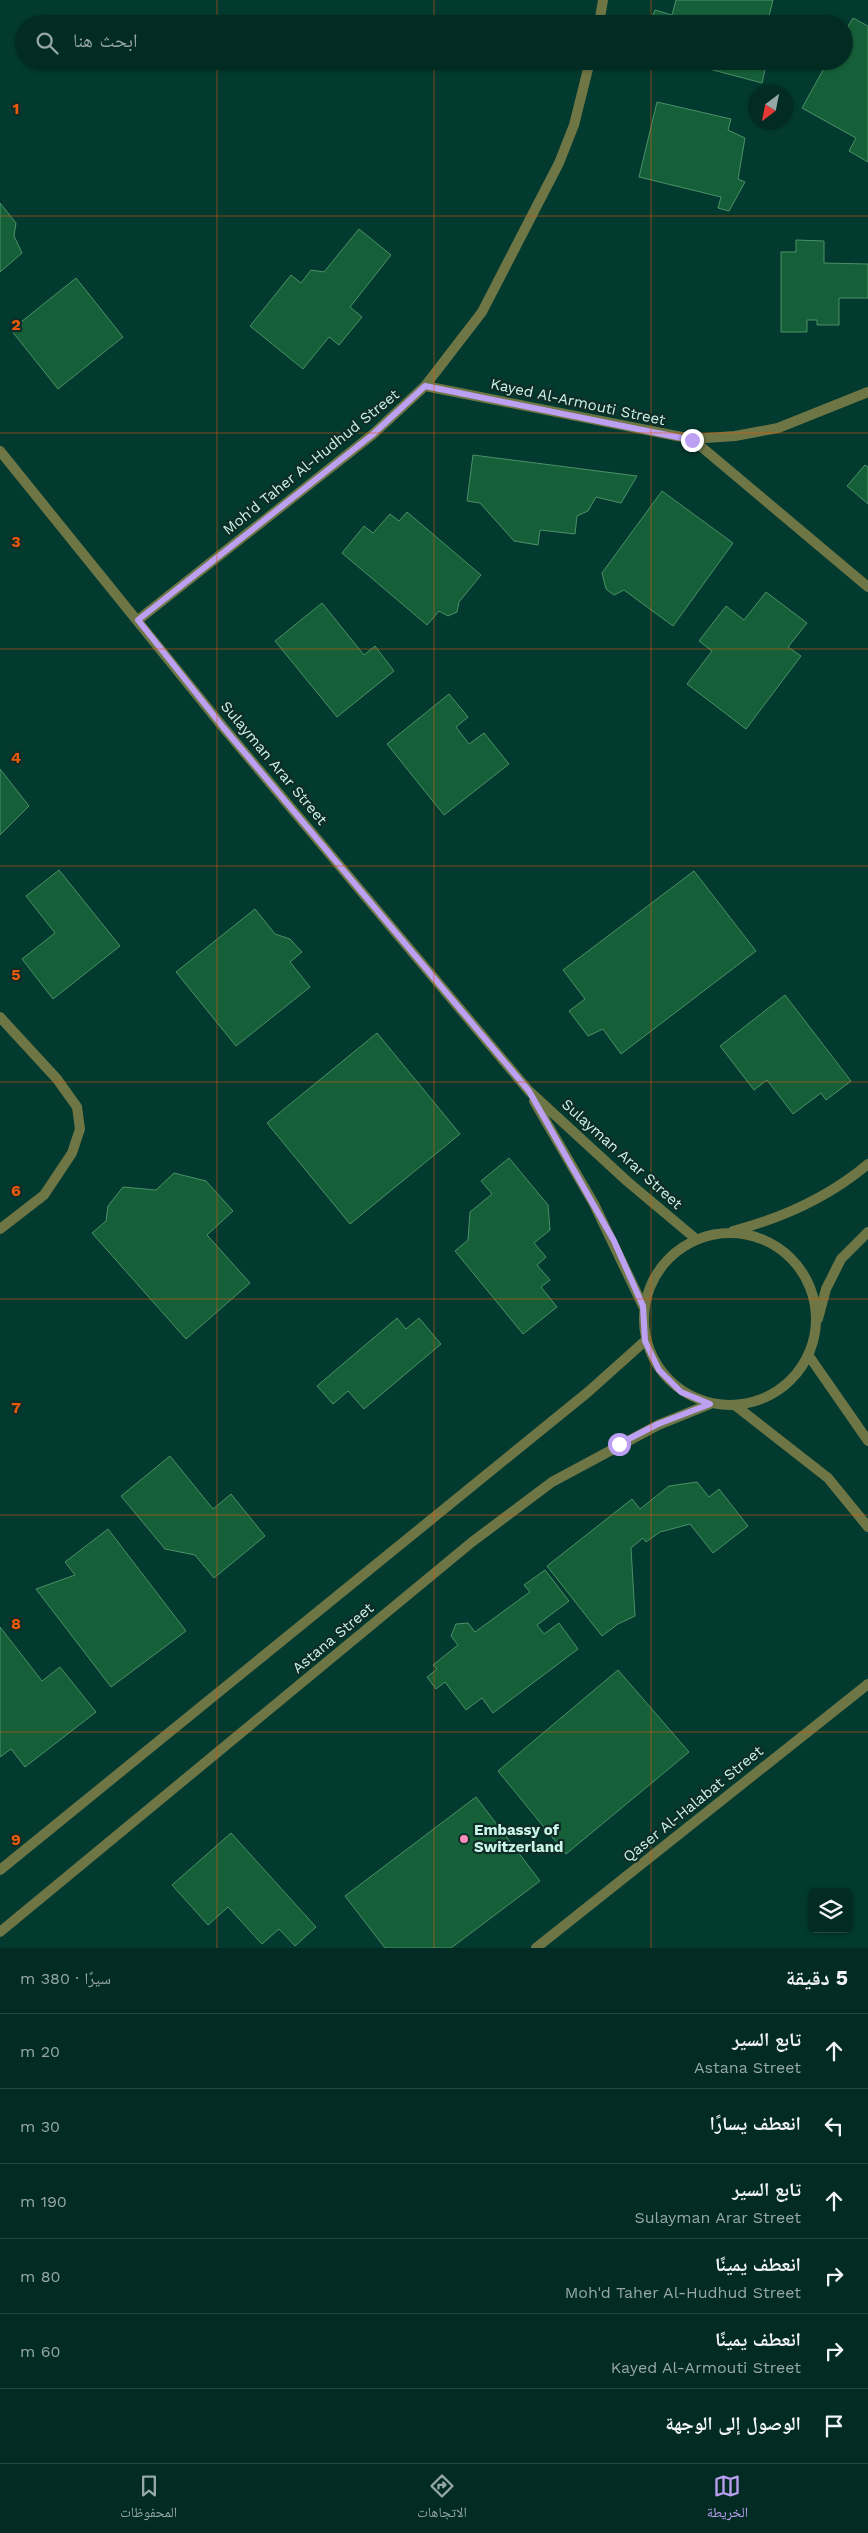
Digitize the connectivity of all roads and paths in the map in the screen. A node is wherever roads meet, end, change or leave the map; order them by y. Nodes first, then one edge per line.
1 (603, 0) edge
2 (600, 15) edge
3 (588, 70) edge
4 (425, 386) junction
5 (868, 392) edge
6 (692, 440) junction
7 (0, 451) edge
8 (868, 587) edge
9 (138, 620) junction
10 (0, 1017) edge
11 (529, 1091) junction
12 (868, 1164) edge
13 (0, 1229) edge
14 (730, 1232) junction
15 (868, 1232) edge
16 (696, 1239) junction
17 (643, 1306) junction
18 (817, 1322) junction
19 (645, 1341) junction
20 (809, 1356) junction
21 (710, 1404) junction
22 (736, 1406) junction
23 (868, 1441) edge
24 (868, 1527) edge
25 (868, 1684) edge
26 (0, 1870) edge
27 (0, 1932) edge
28 (536, 1948) edge

1 - 2 street
3 - 4 street, Moh'd Taher Al-Hudhud Street
4 - 6 street, Kayed Al-Armouti Street
4 - 9 street, Moh'd Taher Al-Hudhud Street
5 - 6 street, Kayed Al-Armouti Street
6 - 8 street
7 - 9 street, Sulayman Arar Street
9 - 11 street, Sulayman Arar Street
10 - 13 street
11 - 16 street, Sulayman Arar Street
11 - 17 street, Sulayman Arar Street
12 - 14 street
14 - 16 street
14 - 18 street
15 - 18 street
16 - 17 street
17 - 19 street
18 - 20 street
19 - 21 street
19 - 26 street, Astana Street
20 - 22 street
20 - 23 street
21 - 22 street
21 - 27 street, Astana Street
22 - 24 street
25 - 28 street, Qaser Al-Halabat Street

